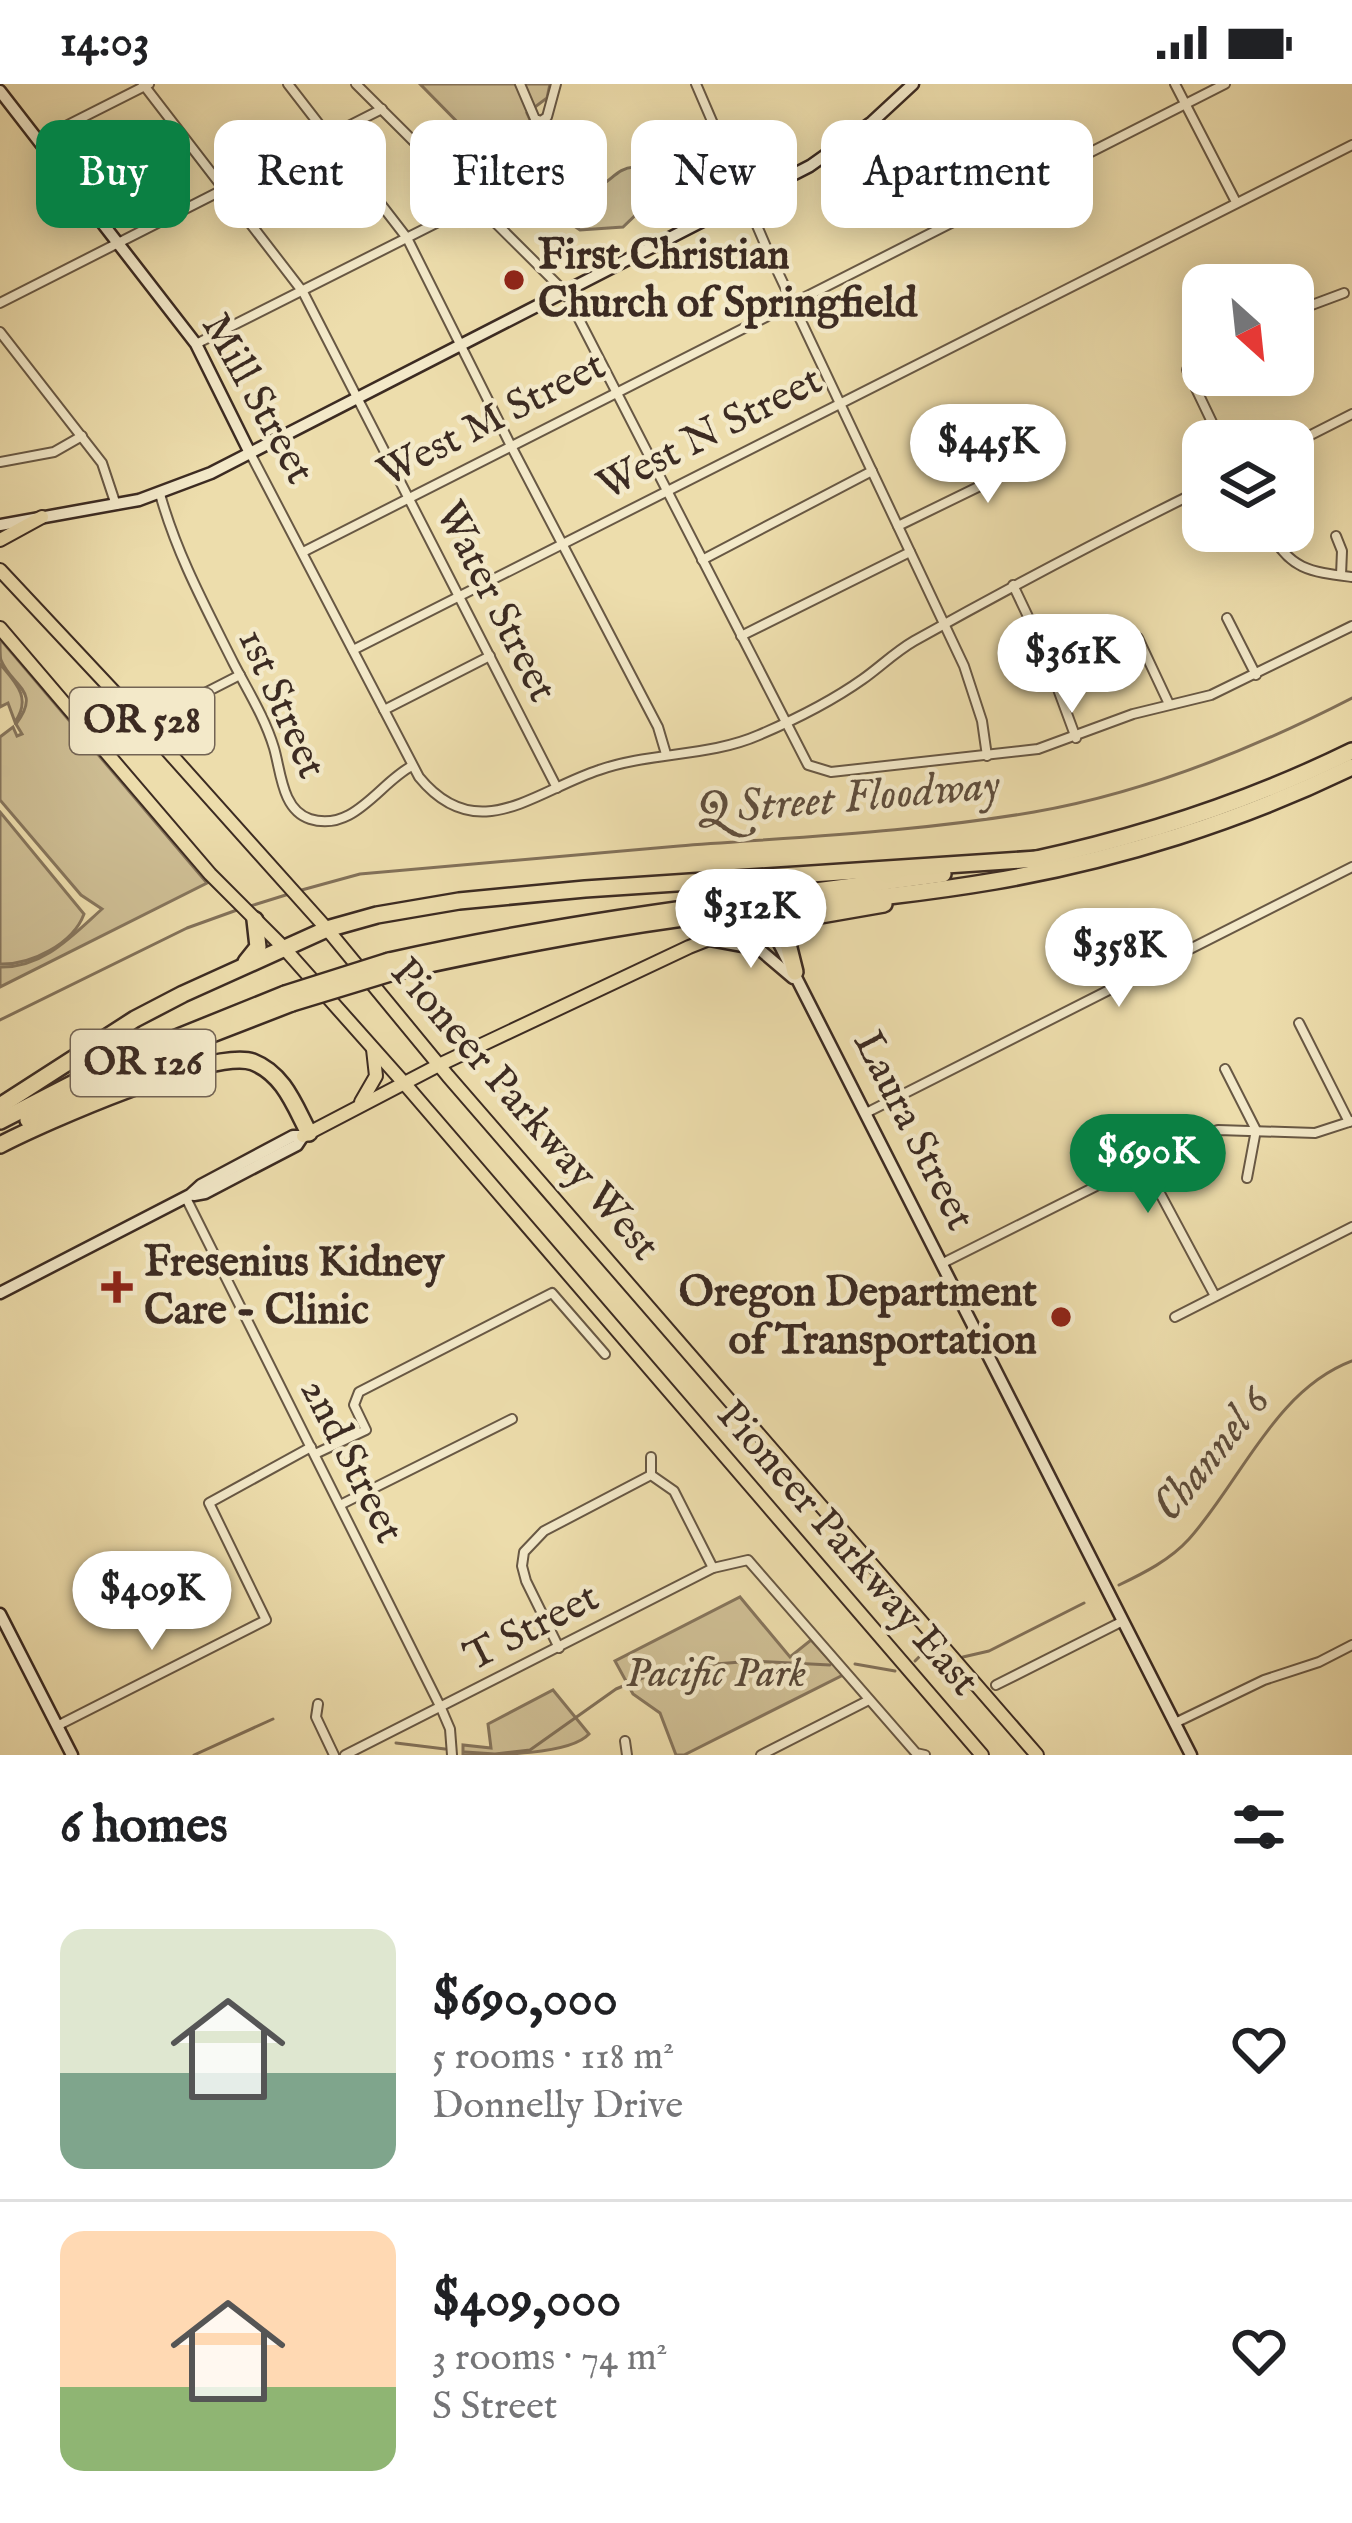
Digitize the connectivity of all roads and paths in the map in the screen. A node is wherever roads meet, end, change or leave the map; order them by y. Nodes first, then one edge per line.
1 (288, 84) edge
2 (356, 84) edge
3 (520, 84) edge
4 (556, 84) edge
5 (696, 84) edge
6 (913, 84) edge
7 (1175, 84) edge
8 (1225, 84) edge
9 (146, 85) edge
10 (0, 91) edge
11 (1184, 102) junction
12 (382, 109) junction
13 (77, 120) edge
14 (316, 120) edge
15 (361, 120) edge
16 (712, 120) edge
17 (410, 136) edge
18 (36, 137) edge
19 (1352, 145) edge
20 (797, 171) edge
21 (214, 175) edge
22 (214, 195) edge
23 (1236, 202) junction
24 (386, 211) edge
25 (106, 228) edge
26 (255, 228) edge
27 (427, 228) edge
28 (503, 228) edge
29 (690, 228) edge
30 (758, 228) edge
31 (407, 238) junction
32 (118, 243) junction
33 (303, 292) junction
34 (565, 292) junction
35 (1344, 292) dead end
36 (792, 301) junction
37 (0, 304) edge
38 (1314, 306) edge
39 (0, 332) edge
40 (196, 344) junction
41 (462, 344) junction
42 (614, 391) junction
43 (358, 398) junction
44 (839, 402) junction
45 (1352, 414) edge
46 (1314, 433) edge
47 (82, 436) junction
48 (509, 444) junction
49 (1058, 448) dead end
50 (250, 452) junction
51 (0, 462) edge
52 (872, 471) junction
53 (666, 490) junction
54 (160, 494) junction
55 (407, 496) junction
56 (1182, 500) edge
57 (116, 506) junction
58 (42, 518) junction
59 (0, 524) edge
60 (898, 526) junction
61 (1336, 536) dead end
62 (0, 540) edge
63 (561, 544) junction
64 (302, 552) junction
65 (910, 552) junction
66 (1283, 552) edge
67 (702, 560) junction
68 (2, 571) edge
69 (1347, 576) edge
70 (1012, 585) junction
71 (459, 596) junction
72 (1227, 618) dead end
73 (945, 626) junction
74 (1352, 626) edge
75 (0, 628) edge
76 (742, 636) junction
77 (1138, 638) dead end
78 (353, 650) junction
79 (490, 656) junction
80 (240, 675) junction
81 (1256, 675) junction
82 (194, 699) dead end
83 (1169, 704) junction
84 (384, 710) junction
85 (785, 722) junction
86 (1076, 738) junction
87 (1352, 751) edge
88 (666, 754) junction
89 (987, 755) junction
90 (412, 766) junction
91 (1352, 767) edge
92 (557, 788) junction
93 (1037, 859) junction
94 (1352, 867) edge
95 (994, 881) junction
96 (803, 918) junction
97 (255, 920) junction
98 (769, 924) junction
99 (327, 929) junction
100 (707, 939) junction
101 (284, 948) junction
102 (393, 966) junction
103 (240, 968) junction
104 (799, 980) junction
105 (288, 998) junction
106 (1299, 1023) dead end
107 (374, 1049) junction
108 (439, 1065) junction
109 (1225, 1069) dead end
110 (404, 1083) junction
111 (0, 1106) edge
112 (357, 1108) junction
113 (866, 1113) junction
114 (0, 1121) edge
115 (1350, 1121) edge
116 (1135, 1126) dead end
117 (1256, 1130) junction
118 (306, 1135) junction
119 (0, 1141) edge
120 (1144, 1162) junction
121 (1247, 1178) dead end
122 (188, 1196) junction
123 (1352, 1228) edge
124 (943, 1263) junction
125 (0, 1293) edge
126 (1215, 1296) junction
127 (1175, 1317) dead end
128 (605, 1354) dead end
129 (512, 1419) dead end
130 (313, 1451) junction
131 (651, 1457) dead end
132 (651, 1474) junction
133 (340, 1505) junction
134 (713, 1568) junction
135 (0, 1614) edge
136 (1123, 1621) junction
137 (1352, 1645) edge
138 (559, 1648) junction
139 (996, 1685) dead end
140 (868, 1700) junction
141 (318, 1705) dead end
142 (441, 1708) junction
143 (1175, 1723) junction
144 (57, 1726) junction
145 (625, 1742) dead end
146 (67, 1753) edge
147 (918, 1754) edge
148 (334, 1755) edge
149 (344, 1755) edge
150 (452, 1755) edge
151 (626, 1755) edge
152 (761, 1755) edge
153 (982, 1755) edge
154 (1037, 1755) edge
155 (1191, 1755) edge

1 - 14 street
2 - 12 street
3 - 4 street
5 - 16 street
6 - 20 street
7 - 11 street
8 - 11 street, West M Street
9 - 13 street
9 - 21 street, Water Street
10 - 18 street, Mill Street
11 - 23 street
11 - 36 street, West M Street
12 - 15 street
12 - 17 street
19 - 23 street, West N Street
22 - 32 street
23 - 44 street, West N Street
24 - 31 street
25 - 32 street, Mill Street
26 - 33 street, Water Street
27 - 31 street
28 - 34 street
29 - 34 street
30 - 36 street
31 - 33 street
31 - 41 street
32 - 37 street
32 - 40 street, Mill Street
33 - 40 street
33 - 43 street, Water Street
34 - 41 street
34 - 42 street
35 - 38 street
36 - 42 street, West M Street
36 - 44 street
39 - 47 street
40 - 50 street, Mill Street
41 - 43 street
41 - 48 street
42 - 48 street, West M Street
42 - 53 street
43 - 50 street
43 - 55 street, Water Street
44 - 52 street
44 - 53 street, West N Street
45 - 46 street
47 - 51 street
47 - 57 street
48 - 55 street, West M Street
48 - 63 street
49 - 60 street
50 - 54 street
50 - 64 street, Mill Street
52 - 60 street
52 - 67 street
53 - 63 street, West N Street
53 - 67 street
54 - 57 street
54 - 80 street, 1st Street
55 - 64 street, West M Street
55 - 71 street, Water Street
56 - 70 street
57 - 58 street
58 - 59 street
58 - 62 main road
60 - 65 street
61 - 69 street
63 - 71 street, West N Street
63 - 88 street
64 - 78 street, Mill Street
65 - 73 street
65 - 76 street
66 - 69 street
67 - 76 street
68 - 99 main road, Pioneer Parkway West / OR 528
70 - 73 street
70 - 86 street
71 - 78 street, West N Street
71 - 79 street, Water Street
72 - 81 street
73 - 85 street
73 - 89 street
74 - 81 street
75 - 97 main road, Pioneer Parkway East / OR 528
76 - 85 street
77 - 83 street
78 - 84 street, Mill Street
79 - 84 street
79 - 92 street, Water Street
80 - 82 street
80 - 90 street, 1st Street
81 - 83 street
83 - 86 street
84 - 90 street, Mill Street
85 - 88 street
85 - 89 street
86 - 89 street
87 - 93 highway, OR 126
88 - 92 street
90 - 92 street
91 - 95 highway, OR 126
93 - 99 highway
93 - 102 highway, OR 126
94 - 113 street
95 - 96 highway
95 - 102 highway, OR 126
96 - 98 highway
96 - 104 highway
97 - 101 main road, Pioneer Parkway East / OR 528
97 - 103 highway
98 - 100 main road
98 - 104 street, Laura Street
99 - 101 highway
99 - 108 main road, Pioneer Parkway West / OR 528
100 - 104 street
100 - 108 main road
101 - 103 highway
101 - 107 main road, Pioneer Parkway East / OR 528
102 - 105 highway, OR 126, bridge
103 - 111 highway
104 - 113 street, Laura Street
105 - 114 highway, OR 126
105 - 119 highway, OR 126
106 - 115 street
107 - 110 main road, Pioneer Parkway East / OR 528
107 - 112 main road
108 - 110 main road
108 - 154 main road, Pioneer Parkway West
109 - 117 street
110 - 112 main road
110 - 153 main road, Pioneer Parkway East
112 - 118 main road
113 - 124 street, Laura Street
115 - 117 street
116 - 120 street
117 - 120 street
117 - 121 street
118 - 119 highway
118 - 122 street
120 - 124 street
120 - 126 street
122 - 125 street
122 - 130 street, 2nd Street
123 - 126 street
124 - 136 street, Laura Street
126 - 127 street
128 - 130 street
129 - 133 street
130 - 133 street, 2nd Street
130 - 144 street
131 - 132 street
132 - 134 street
132 - 138 street
133 - 142 street, 2nd Street
134 - 138 street, T Street
134 - 140 street, T Street
135 - 144 street
136 - 139 street
136 - 143 street, Laura Street
137 - 143 street
138 - 142 street, T Street
140 - 147 street
140 - 152 street
141 - 148 street
142 - 149 street, T Street
142 - 150 street, 2nd Street
143 - 155 street, Laura Street
144 - 146 street
145 - 151 street

